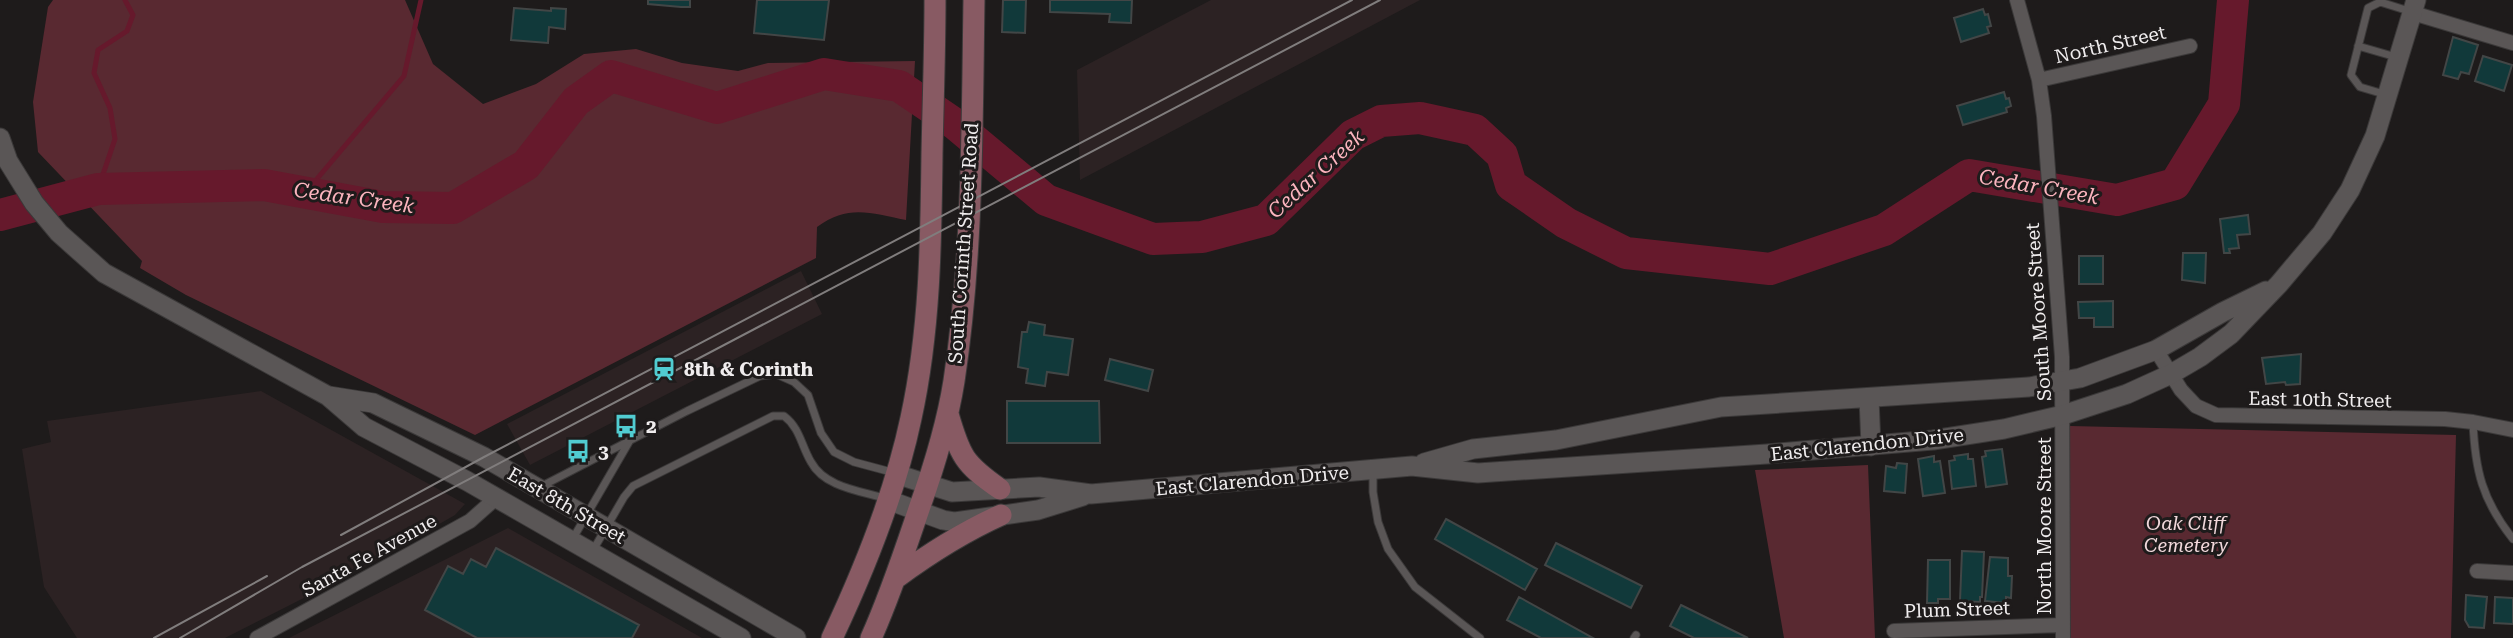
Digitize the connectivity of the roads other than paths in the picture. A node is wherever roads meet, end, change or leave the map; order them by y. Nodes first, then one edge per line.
1 (935, 0) edge
2 (974, 0) edge
3 (2017, 0) edge
4 (2414, 6) edge
5 (2513, 43) edge
6 (2190, 46) dead end
7 (2358, 46) junction
8 (2400, 58) junction
9 (2039, 80) junction
10 (2388, 96) junction
11 (0, 138) edge
12 (2279, 284) junction
13 (2156, 350) junction
14 (2171, 374) junction
15 (2063, 382) junction
16 (328, 396) junction
17 (1869, 398) junction
18 (948, 414) junction
19 (2063, 415) junction
20 (2473, 422) junction
21 (2513, 430) edge
22 (630, 441) junction
23 (1871, 446) junction
24 (1412, 466) junction
25 (1373, 469) junction
26 (896, 474) junction
27 (928, 484) junction
28 (537, 488) junction
29 (1000, 489) junction
30 (1091, 494) junction
31 (496, 498) junction
32 (888, 500) junction
33 (918, 511) junction
34 (1001, 515) junction
35 (587, 517) junction
36 (606, 528) junction
37 (2513, 539) edge
38 (572, 541) junction
39 (592, 552) junction
40 (2477, 571) dead end
41 (2513, 573) edge
42 (897, 578) junction
43 (1894, 631) dead end
44 (2063, 631) edge
45 (257, 638) edge
46 (741, 638) edge
47 (796, 638) edge
48 (832, 638) edge
49 (871, 638) edge
50 (1480, 638) edge

1 - 26 main road, South Corinth Street Road
2 - 18 main road, South Corinth Street Road
3 - 9 street, South Moore Street
4 - 5 street
4 - 7 lane
4 - 8 street, East Clarendon Drive
6 - 9 street, North Street
7 - 8 lane
7 - 10 lane
8 - 10 street, East Clarendon Drive
9 - 15 street, South Moore Street
10 - 12 street, East Clarendon Drive
11 - 16 street, East 8th Street
12 - 13 street, East Clarendon Drive
12 - 14 street, East Clarendon Drive
13 - 14 street, East 10th Street
13 - 15 street, East Clarendon Drive
14 - 19 street, East Clarendon Drive
14 - 20 street, East 10th Street
15 - 17 street, East Clarendon Drive
15 - 19 street, South Moore Street
16 - 28 street, East 8th Street
16 - 31 street, East 8th Street
17 - 23 street
17 - 24 street, East Clarendon Drive
18 - 27 main road, South Corinth Street Road
18 - 29 main road
19 - 23 street, East Clarendon Drive
19 - 44 street, North Moore Street
20 - 21 street, East 10th Street
20 - 37 lane
22 - 26 lane
22 - 28 lane
22 - 35 lane
23 - 24 street, East Clarendon Drive
24 - 25 street, East Clarendon Drive
25 - 30 street, East Clarendon Drive
25 - 50 lane
26 - 27 street, East Clarendon Drive
26 - 32 main road, South Corinth Street Road
27 - 29 street, East Clarendon Drive
27 - 33 main road, South Corinth Street Road
28 - 35 street, East 8th Street
29 - 30 street, East Clarendon Drive
30 - 34 street, East Clarendon Drive
31 - 38 street, East 8th Street
31 - 45 street, Santa Fe Avenue
32 - 33 street, East Clarendon Drive
32 - 36 lane
32 - 48 main road, South Corinth Street Road
33 - 34 street, East Clarendon Drive
33 - 42 main road, South Corinth Street Road
34 - 42 main road
35 - 36 street, East 8th Street
35 - 38 lane
36 - 39 lane
36 - 47 street, East 8th Street
38 - 39 street, East 8th Street
39 - 46 street, East 8th Street
40 - 41 street
42 - 49 main road, South Corinth Street Road
43 - 44 street, Plum Street

